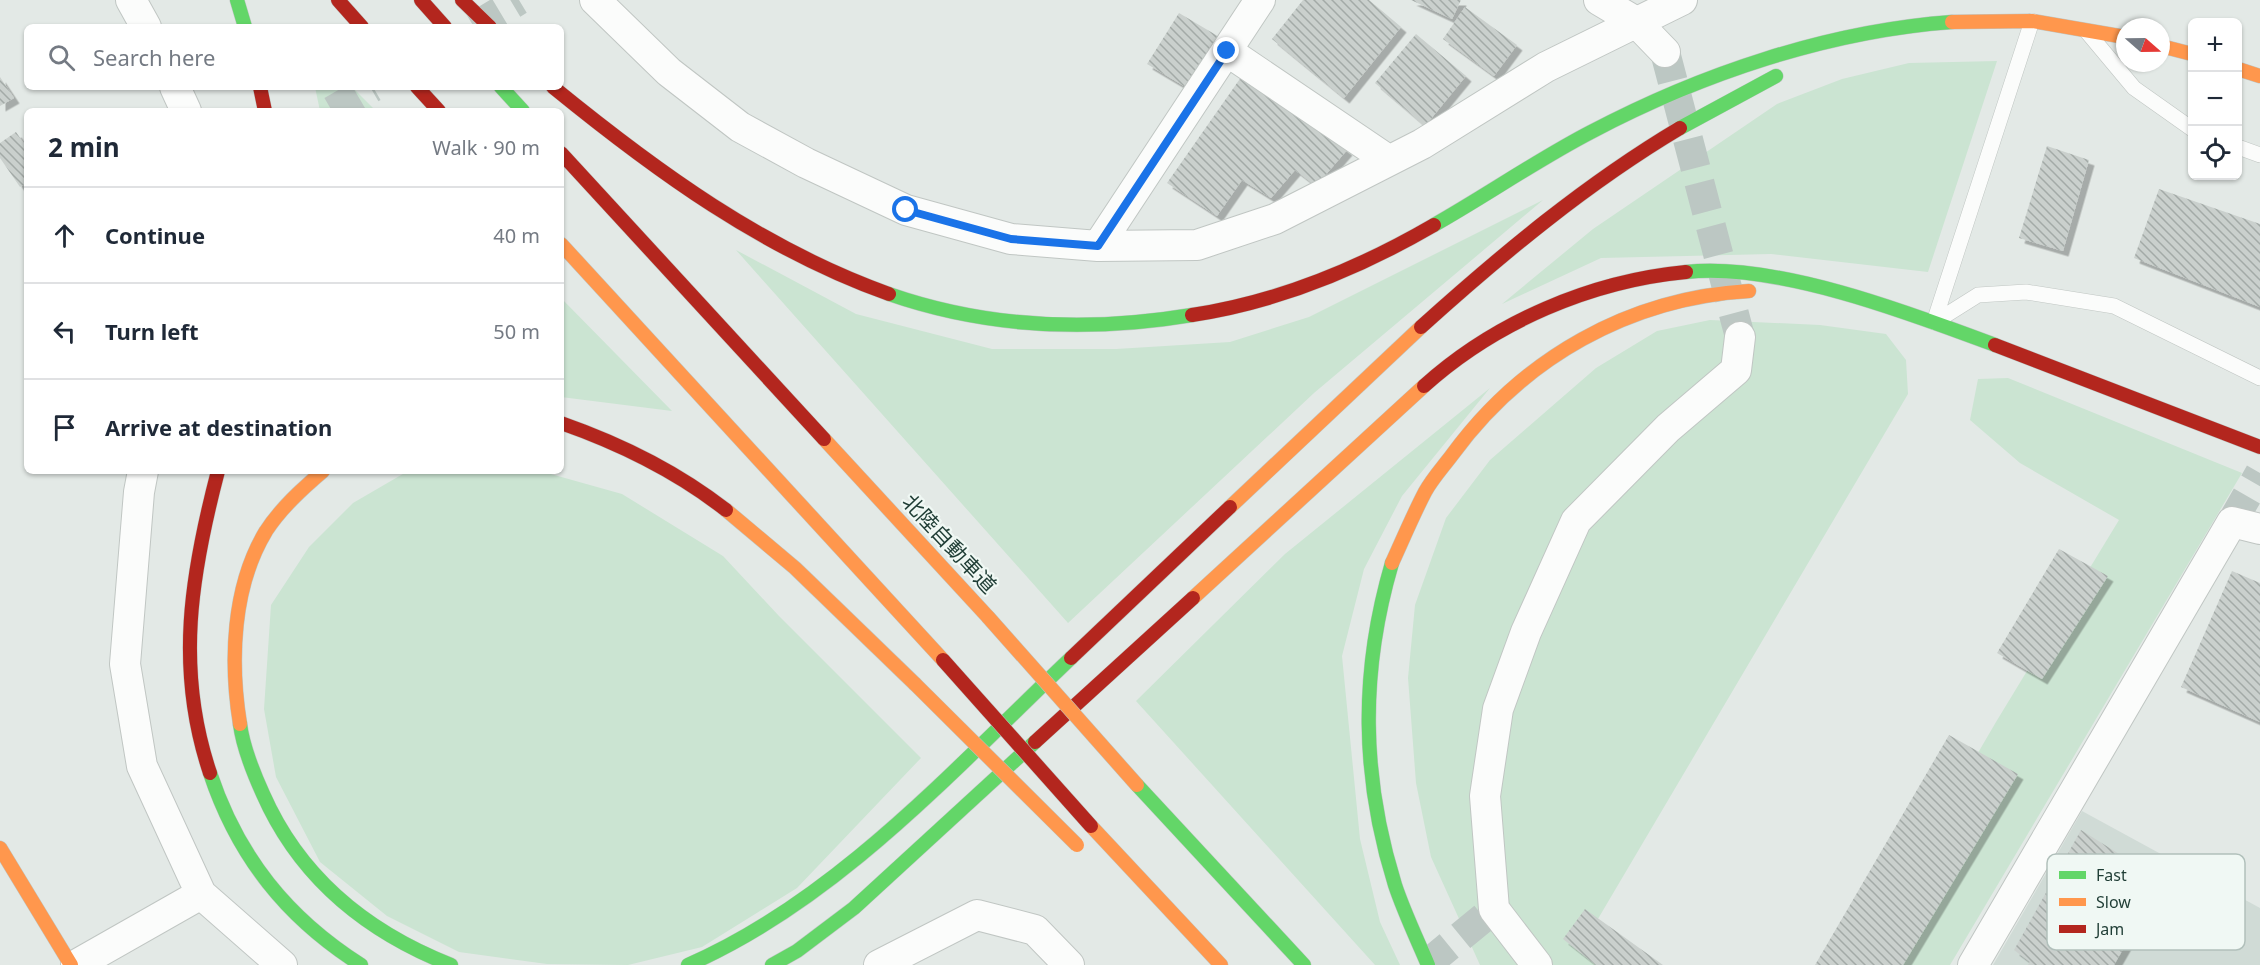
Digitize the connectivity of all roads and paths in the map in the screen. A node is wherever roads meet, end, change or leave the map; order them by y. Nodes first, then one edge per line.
1 (131, 0) edge
2 (237, 0) edge
3 (338, 0) edge
4 (421, 0) edge
5 (462, 0) edge
6 (595, 0) edge
7 (1260, 0) edge
8 (1599, 0) edge
9 (1682, 0) edge
10 (2032, 21) junction
11 (1636, 22) junction
12 (144, 24) edge
13 (244, 24) edge
14 (359, 24) edge
15 (442, 24) edge
16 (487, 24) edge
17 (2084, 29) junction
18 (1874, 33) junction
19 (2116, 35) edge
20 (2170, 48) edge
21 (1227, 51) junction
22 (1665, 52) tunnel mouth
23 (2188, 53) edge
24 (2242, 70) edge
25 (2260, 76) edge
26 (177, 90) edge
27 (261, 90) edge
28 (420, 90) edge
29 (504, 90) edge
30 (557, 90) edge
31 (185, 108) edge
32 (264, 108) edge
33 (436, 108) edge
34 (520, 108) edge
35 (2189, 126) edge
36 (2242, 148) edge
37 (2260, 155) edge
38 (564, 156) edge
39 (1388, 160) junction
40 (1098, 246) junction
41 (564, 247) edge
42 (1882, 305) junction
43 (1935, 322) junction
44 (1740, 336) tunnel mouth
45 (2260, 378) edge
46 (564, 424) edge
47 (2260, 447) edge
48 (142, 474) edge
49 (217, 474) edge
50 (319, 474) edge
51 (2260, 529) edge
52 (0, 848) edge
53 (1082, 849) dead end
54 (201, 894) junction
55 (1171, 933) dead end
56 (74, 965) edge
57 (282, 965) edge
58 (361, 965) edge
59 (452, 965) edge
60 (688, 965) edge
61 (772, 965) edge
62 (879, 965) edge
63 (1070, 965) edge
64 (1205, 965) edge
65 (1221, 965) edge
66 (1304, 965) edge
67 (1428, 965) edge
68 (1537, 965) edge
69 (1973, 965) edge

1 - 12 street
2 - 13 main road
3 - 14 main road
4 - 15 main road
5 - 16 main road
6 - 40 street
7 - 21 street
8 - 11 street
9 - 11 street
10 - 17 main road
10 - 18 main road
10 - 43 lane
11 - 22 street
11 - 39 street
17 - 19 main road
17 - 35 lane
18 - 30 main road
18 - 60 main road
20 - 23 main road
21 - 39 street
21 - 40 street
24 - 25 main road
26 - 31 street
27 - 32 main road
28 - 33 main road
29 - 34 main road
36 - 37 lane
38 - 66 main road, 北陸自動車道, bridge
39 - 40 street
41 - 65 main road, bridge
42 - 43 main road
42 - 61 main road
42 - 67 main road
43 - 45 lane
43 - 47 main road
44 - 68 street
46 - 53 main road, bridge
48 - 54 street
49 - 58 main road
50 - 59 main road
51 - 69 street
52 - 56 main road
54 - 56 street
54 - 57 street
55 - 64 main road
62 - 63 street

